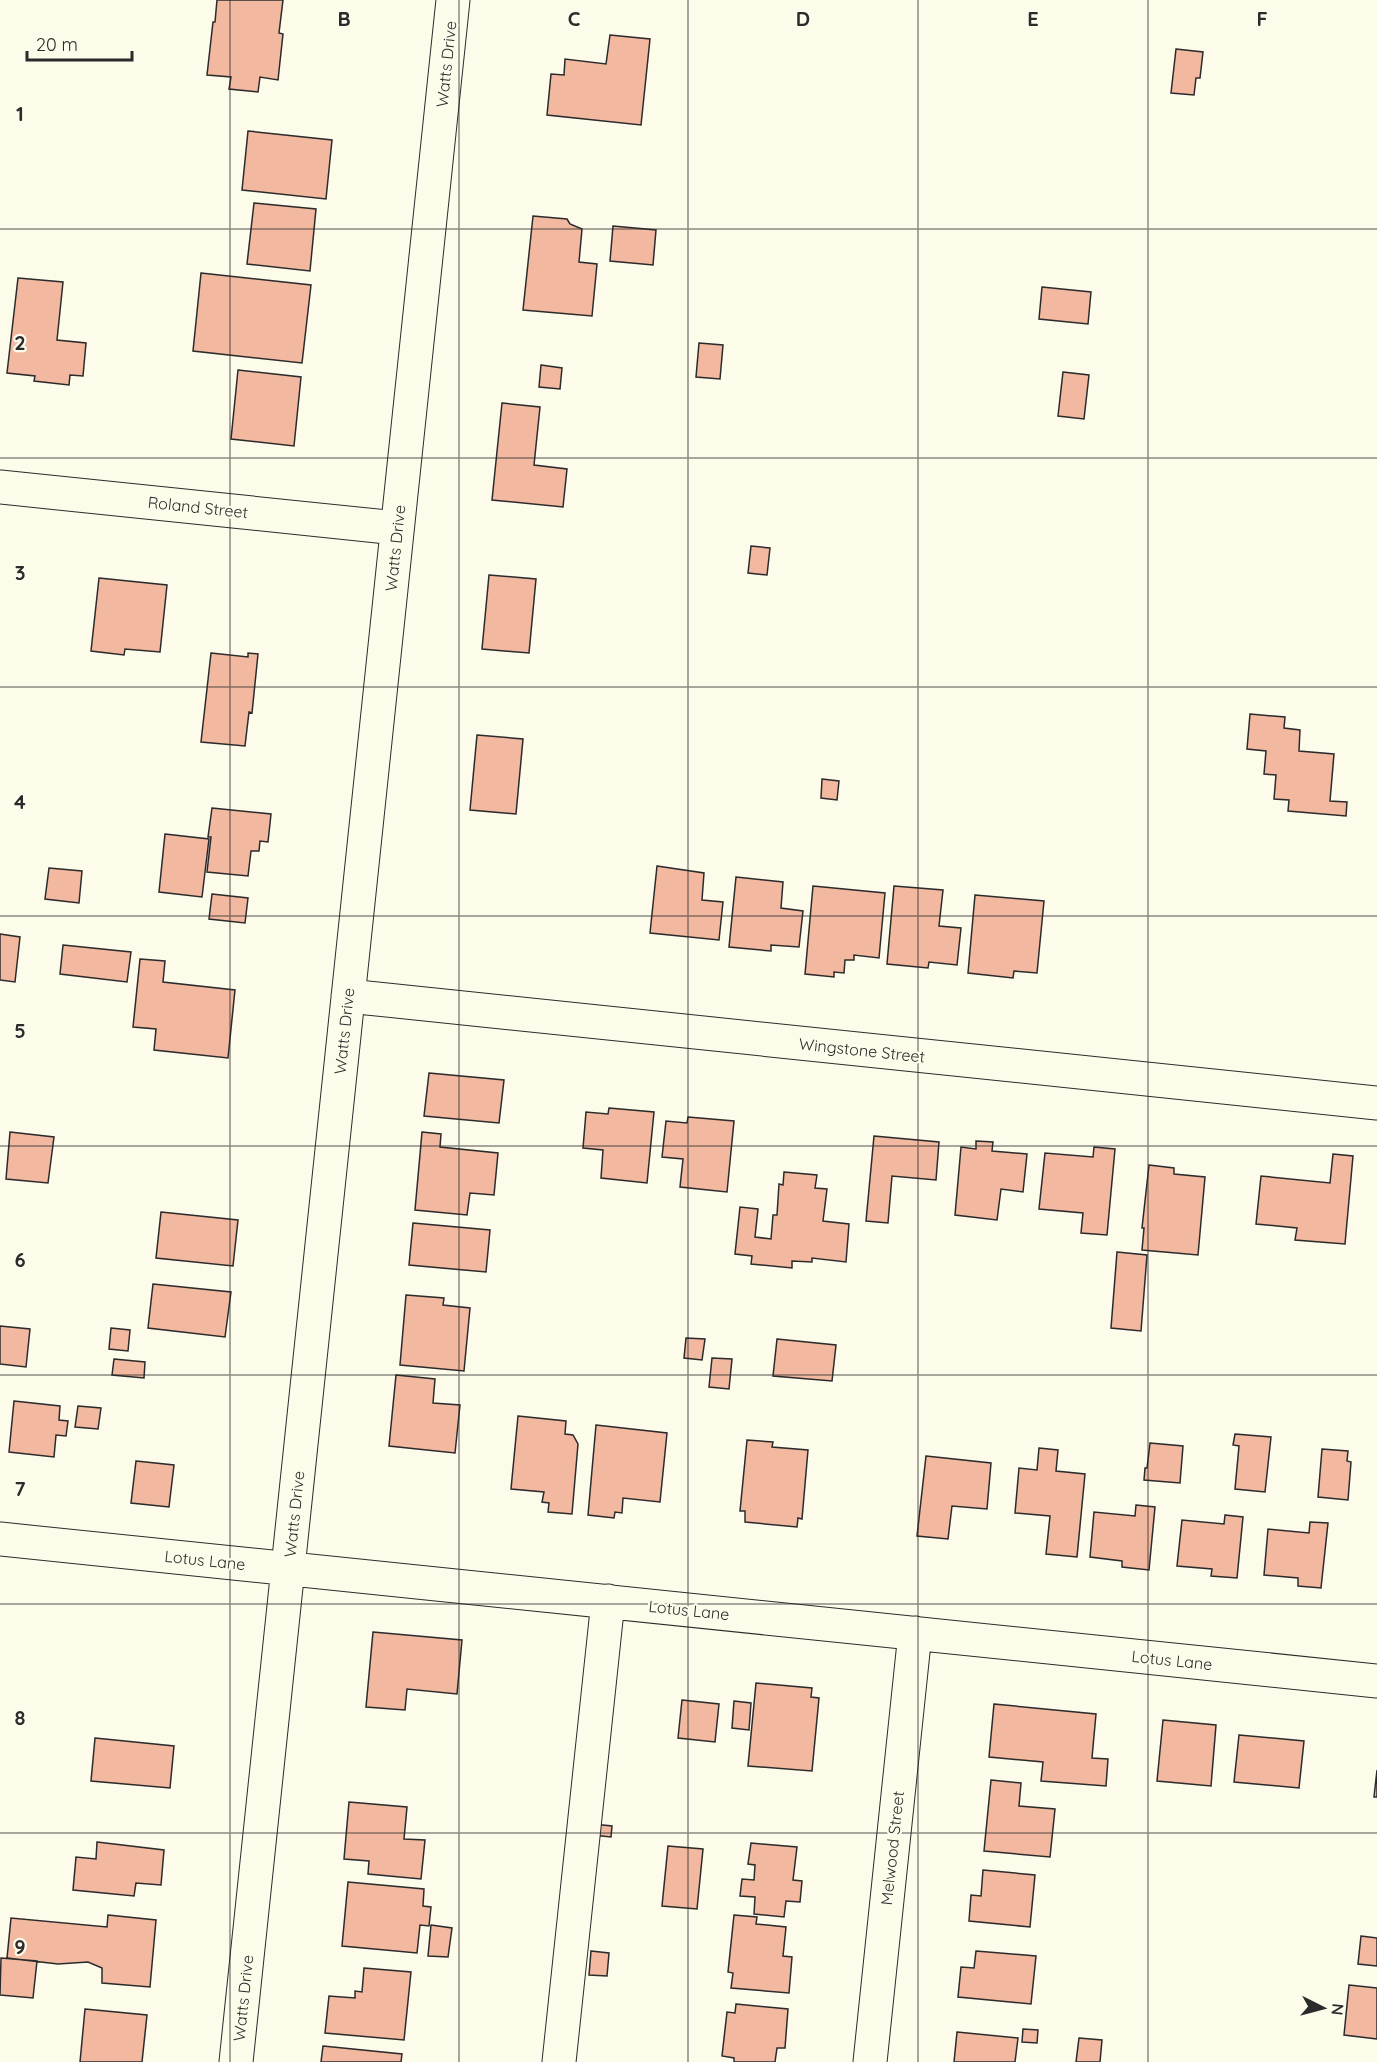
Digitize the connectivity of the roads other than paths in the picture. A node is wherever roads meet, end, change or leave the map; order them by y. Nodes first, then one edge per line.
1 (453, 0) edge
2 (0, 487) edge
3 (397, 528) junction
4 (348, 996) junction
5 (1377, 1103) edge
6 (0, 1539) edge
7 (288, 1569) junction
8 (608, 1601) junction
9 (915, 1633) junction
10 (1377, 1681) edge
11 (236, 2062) edge
12 (559, 2062) edge
13 (870, 2062) edge

1 - 3 street, Watts Drive
2 - 3 street, Roland Street
3 - 4 street, Watts Drive
4 - 5 street, Wingstone Street
4 - 7 street, Watts Drive
6 - 7 street, Lotus Lane
7 - 8 street, Lotus Lane
7 - 11 street, Watts Drive
8 - 9 street, Lotus Lane
8 - 12 street
9 - 10 street, Lotus Lane
9 - 13 street, Melwood Street

